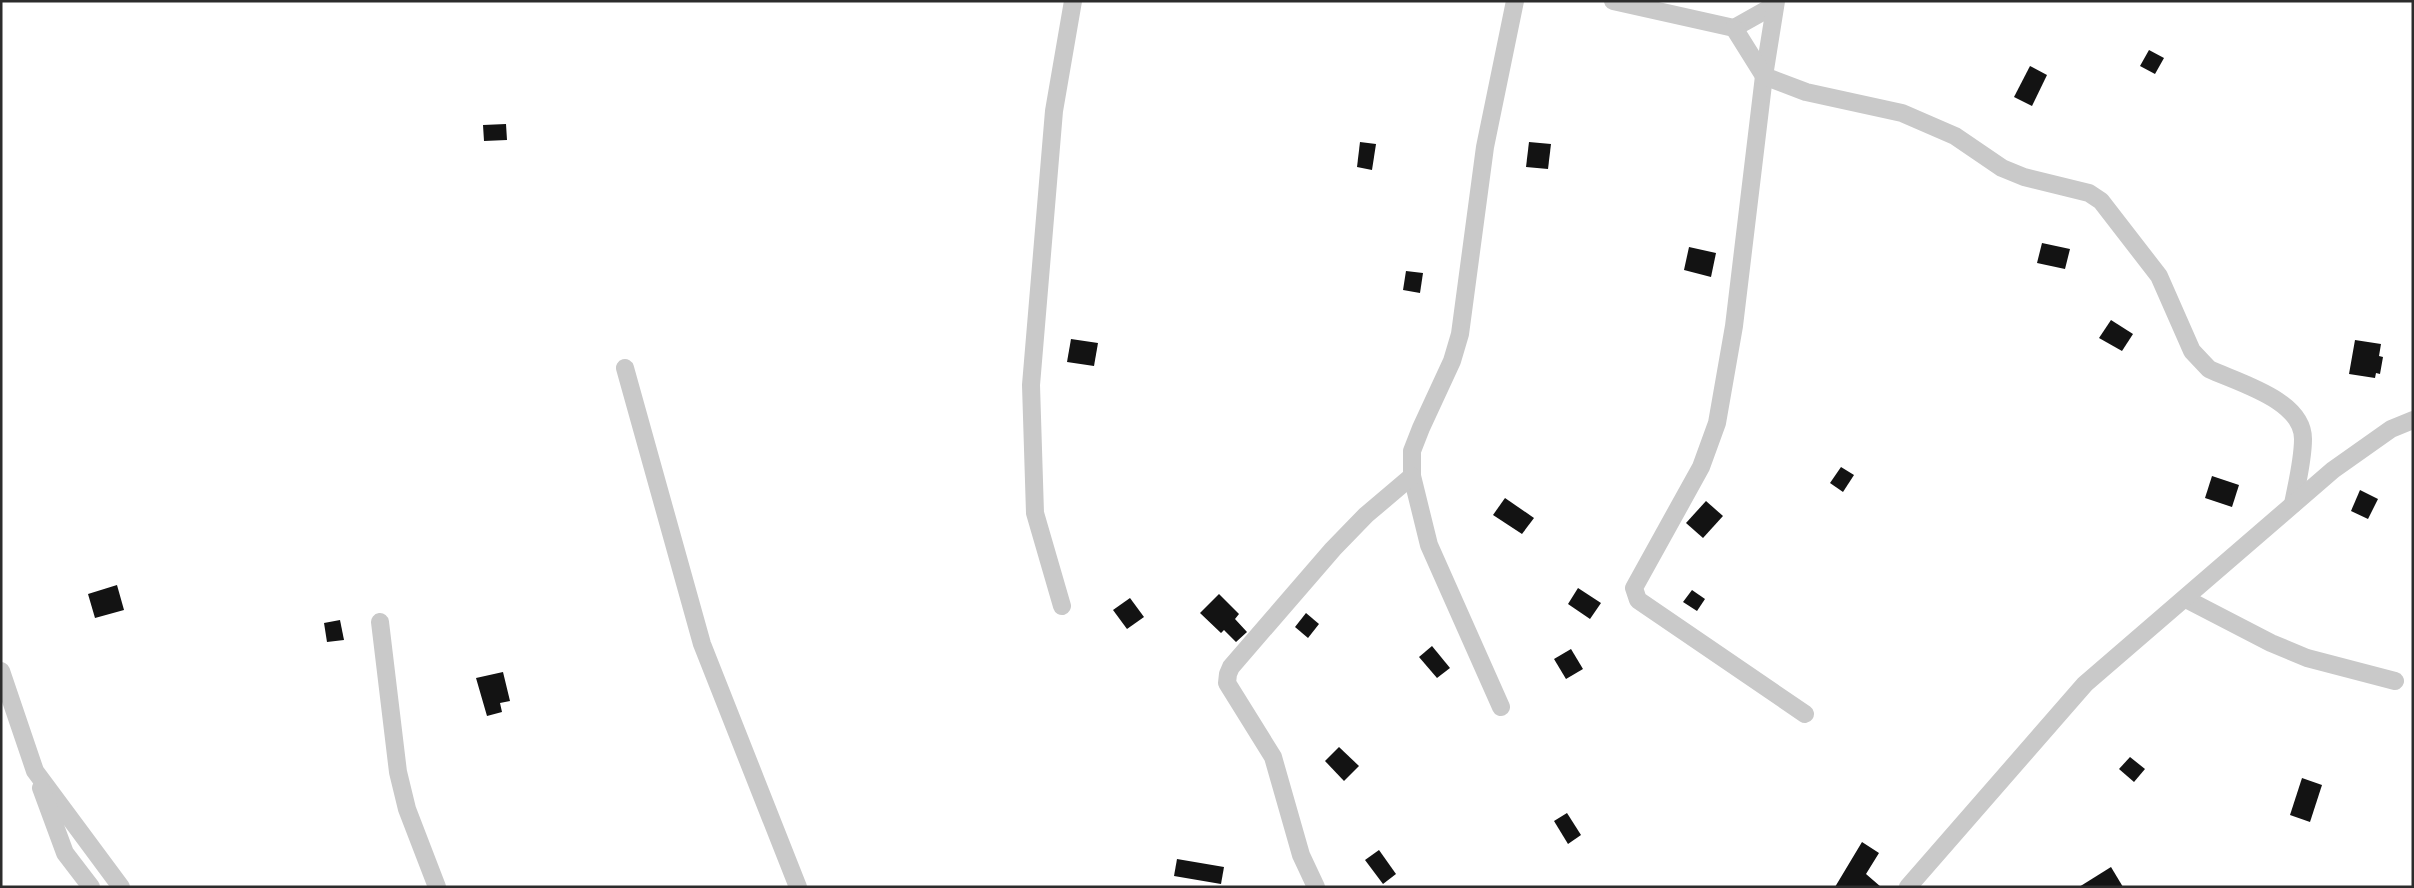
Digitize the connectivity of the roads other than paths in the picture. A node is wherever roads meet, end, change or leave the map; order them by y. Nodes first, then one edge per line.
1 (1073, 1) edge
2 (1514, 1) edge
3 (1613, 1) edge
4 (1775, 3) edge
5 (1734, 28) junction
6 (1764, 76) junction
7 (625, 368) dead end
8 (2413, 420) edge
9 (1412, 476) junction
10 (2294, 504) junction
11 (2186, 598) junction
12 (1062, 606) dead end
13 (380, 622) dead end
14 (1, 671) edge
15 (2395, 681) dead end
16 (1501, 707) dead end
17 (1805, 714) dead end
18 (35, 771) junction
19 (91, 887) edge
20 (121, 887) edge
21 (438, 887) edge
22 (798, 887) edge
23 (1316, 887) edge
24 (1908, 887) edge

1 - 12 street
2 - 9 street
3 - 5 street
4 - 5 street
4 - 6 street
5 - 6 street
6 - 10 street
6 - 17 street
7 - 22 street
8 - 10 street
9 - 16 street
9 - 23 street
10 - 11 street
11 - 15 street
11 - 24 street
13 - 21 street
14 - 18 street
18 - 19 street
18 - 20 street

